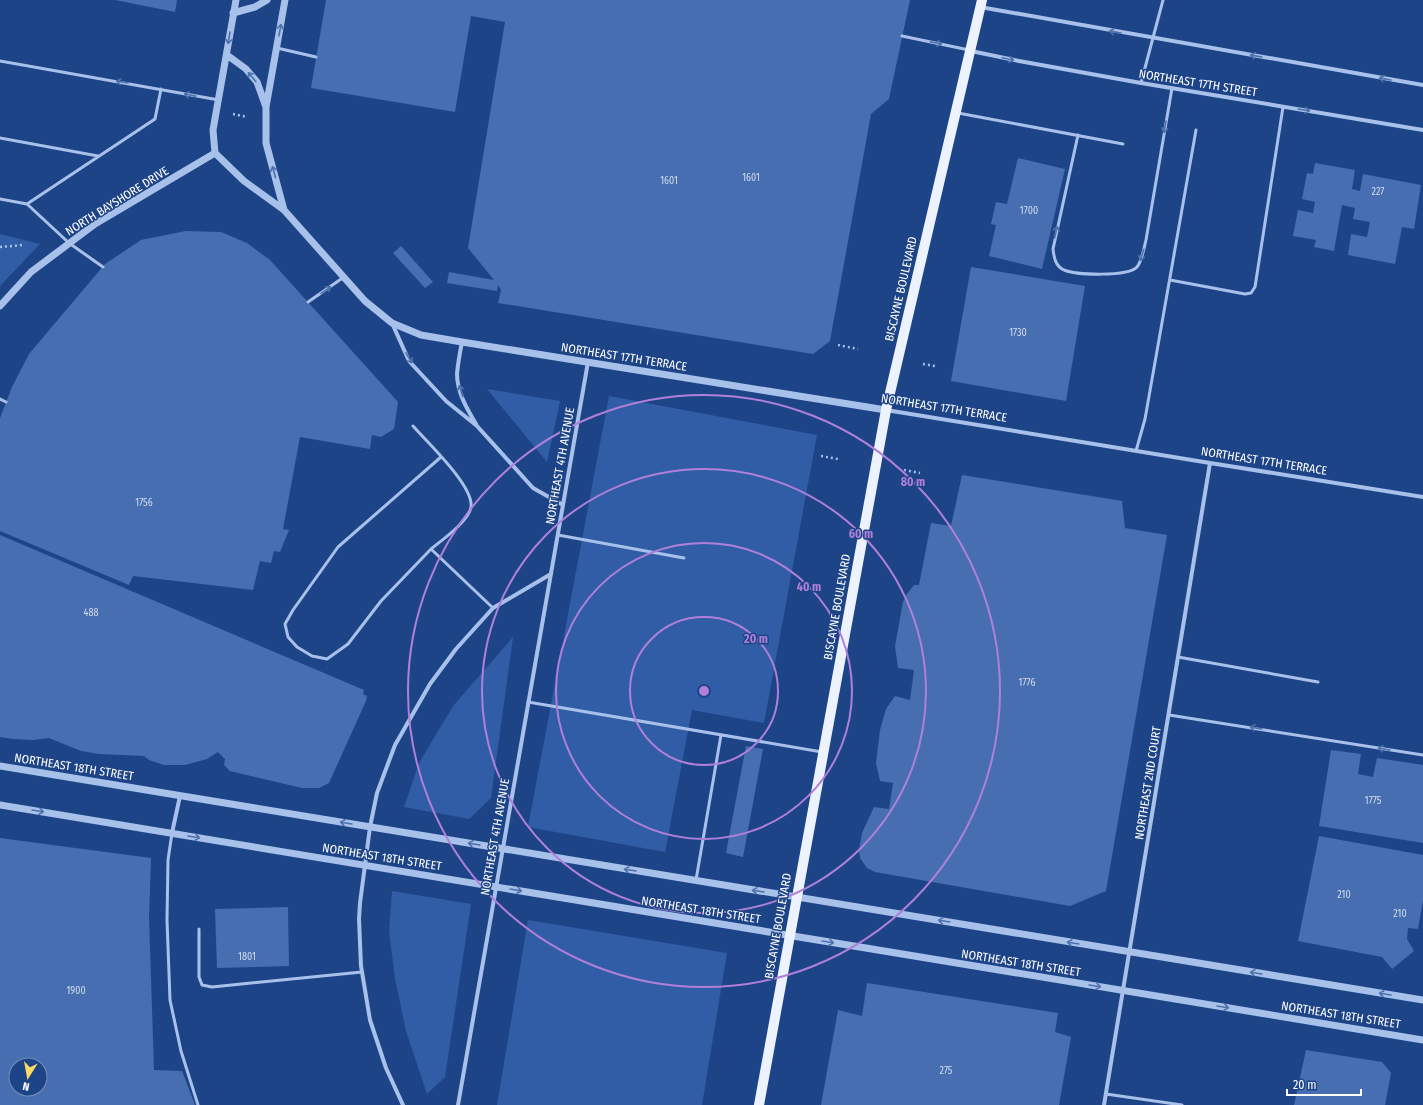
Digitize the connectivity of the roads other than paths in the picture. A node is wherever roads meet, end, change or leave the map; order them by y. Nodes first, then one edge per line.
1 (236, 0) edge
2 (267, 0) edge
3 (285, 0) edge
4 (1163, 0) edge
5 (981, 4) edge
6 (234, 13) junction
7 (902, 36) dead end
8 (1154, 39) junction
9 (276, 48) junction
10 (970, 51) junction
11 (226, 55) junction
12 (316, 57) dead end
13 (0, 61) edge
14 (1141, 83) junction
15 (1423, 85) edge
16 (1172, 88) junction
17 (161, 89) junction
18 (219, 100) junction
19 (266, 107) junction
20 (1284, 107) junction
21 (956, 112) junction
22 (1196, 130) dead end
23 (1423, 130) edge
24 (1078, 135) junction
25 (0, 138) edge
26 (1123, 144) dead end
27 (215, 153) junction
28 (98, 156) junction
29 (0, 199) edge
30 (27, 204) junction
31 (284, 210) junction
32 (69, 243) junction
33 (103, 267) dead end
34 (344, 277) junction
35 (1170, 280) junction
36 (308, 302) dead end
37 (0, 306) edge
38 (392, 323) junction
39 (462, 342) junction
40 (588, 362) junction
41 (0, 399) edge
42 (6, 402) dead end
43 (886, 410) junction
44 (413, 426) dead end
45 (477, 426) junction
46 (1136, 451) junction
47 (441, 457) junction
48 (1210, 463) junction
49 (1423, 497) edge
50 (563, 505) junction
51 (558, 535) junction
52 (431, 549) junction
53 (684, 558) dead end
54 (551, 574) junction
55 (493, 608) junction
56 (1178, 657) junction
57 (1318, 682) dead end
58 (528, 702) junction
59 (1169, 714) junction
60 (721, 735) junction
61 (824, 752) junction
62 (1423, 755) edge
63 (0, 766) edge
64 (180, 796) junction
65 (0, 805) edge
66 (370, 827) junction
67 (172, 833) junction
68 (502, 849) junction
69 (364, 865) junction
70 (696, 880) junction
71 (496, 887) junction
72 (797, 897) junction
73 (199, 929) dead end
74 (790, 936) junction
75 (1130, 952) junction
76 (362, 972) junction
77 (1124, 991) junction
78 (1423, 1000) edge
79 (1423, 1040) edge
80 (1106, 1094) junction
81 (198, 1105) edge
82 (403, 1105) edge
83 (458, 1105) edge
84 (759, 1105) edge
85 (1104, 1105) edge
86 (1182, 1105) edge

1 - 6 street
2 - 6 street
9 -> 3 street
4 - 8 lane
8 -> 5 street
5 - 10 main road, BISCAYNE BOULEVARD
6 -> 11 street
7 -> 10 lane
8 - 14 lane
15 -> 8 street
9 - 12 lane
9 - 19 street
10 -> 14 street, NORTHEAST 17TH STREET
10 - 21 main road, BISCAYNE BOULEVARD
11 - 18 street
19 -> 11 street
17 -> 13 lane
14 - 16 street, NORTHEAST 17TH STREET
16 - 20 street, NORTHEAST 17TH STREET
16 -> 24 lane
18 -> 17 lane
17 - 28 lane
18 - 27 street
31 -> 19 street
20 -> 23 street, NORTHEAST 17TH STREET
20 - 35 lane
21 - 24 lane
21 - 43 main road, BISCAYNE BOULEVARD
22 - 35 lane
24 - 26 lane
25 - 28 lane
27 - 31 street
27 - 32 street, NORTH BAYSHORE DRIVE
28 - 30 lane
29 - 30 lane
30 - 32 lane
31 - 34 street, NORTHEAST 17TH TERRACE
32 - 33 lane
32 - 37 street, NORTH BAYSHORE DRIVE
36 -> 34 lane
34 - 38 street, NORTHEAST 17TH TERRACE
35 - 46 lane
38 - 39 street, NORTHEAST 17TH TERRACE
38 -> 45 street, NORTHEAST 17TH TERRACE
39 - 40 street, NORTHEAST 17TH TERRACE
45 -> 39 street, NORTHEAST 17TH TERRACE
40 - 43 street, NORTHEAST 17TH TERRACE
40 - 50 street, NORTHEAST 4TH AVENUE
41 - 42 lane
43 - 46 street, NORTHEAST 17TH TERRACE
43 - 61 main road, BISCAYNE BOULEVARD
44 - 47 lane
45 - 50 street, NORTHEAST 17TH TERRACE
46 - 48 street, NORTHEAST 17TH TERRACE
47 - 52 lane
47 - 52 lane
48 - 49 street, NORTHEAST 17TH TERRACE
48 - 56 street, NORTHEAST 2ND COURT
50 - 51 street, NORTHEAST 4TH AVENUE
51 - 53 lane
51 - 54 street, NORTHEAST 4TH AVENUE
52 - 55 lane
54 - 55 street
54 - 58 street, NORTHEAST 4TH AVENUE
55 - 66 street
56 - 57 lane
56 - 59 street, NORTHEAST 2ND COURT
58 - 60 lane
58 - 68 street, NORTHEAST 4TH AVENUE
62 -> 59 lane
59 - 75 street, NORTHEAST 2ND COURT
60 - 61 lane
60 - 70 lane
61 - 72 main road, BISCAYNE BOULEVARD
63 - 64 street, NORTHEAST 18TH STREET
66 -> 64 street, NORTHEAST 18TH STREET
64 - 67 street
65 -> 67 street, NORTHEAST 18TH STREET
68 -> 66 street, NORTHEAST 18TH STREET
66 - 69 street
67 -> 69 street, NORTHEAST 18TH STREET
67 - 81 lane
70 -> 68 street, NORTHEAST 18TH STREET
68 - 71 street, NORTHEAST 4TH AVENUE
69 - 71 street, NORTHEAST 18TH STREET
69 - 76 street
72 -> 70 street, NORTHEAST 18TH STREET
71 -> 74 street, NORTHEAST 18TH STREET
71 - 83 street, NORTHEAST 4TH AVENUE
72 - 74 main road, BISCAYNE BOULEVARD
75 -> 72 street, NORTHEAST 18TH STREET
73 - 76 lane
74 -> 77 street, NORTHEAST 18TH STREET
74 - 84 main road, BISCAYNE BOULEVARD
75 - 77 street, NORTHEAST 2ND COURT
78 -> 75 street, NORTHEAST 18TH STREET
76 - 82 street
77 -> 79 street, NORTHEAST 18TH STREET
77 - 80 street, NORTHEAST 2ND COURT
80 - 85 street, NORTHEAST 2ND COURT
80 - 86 lane

